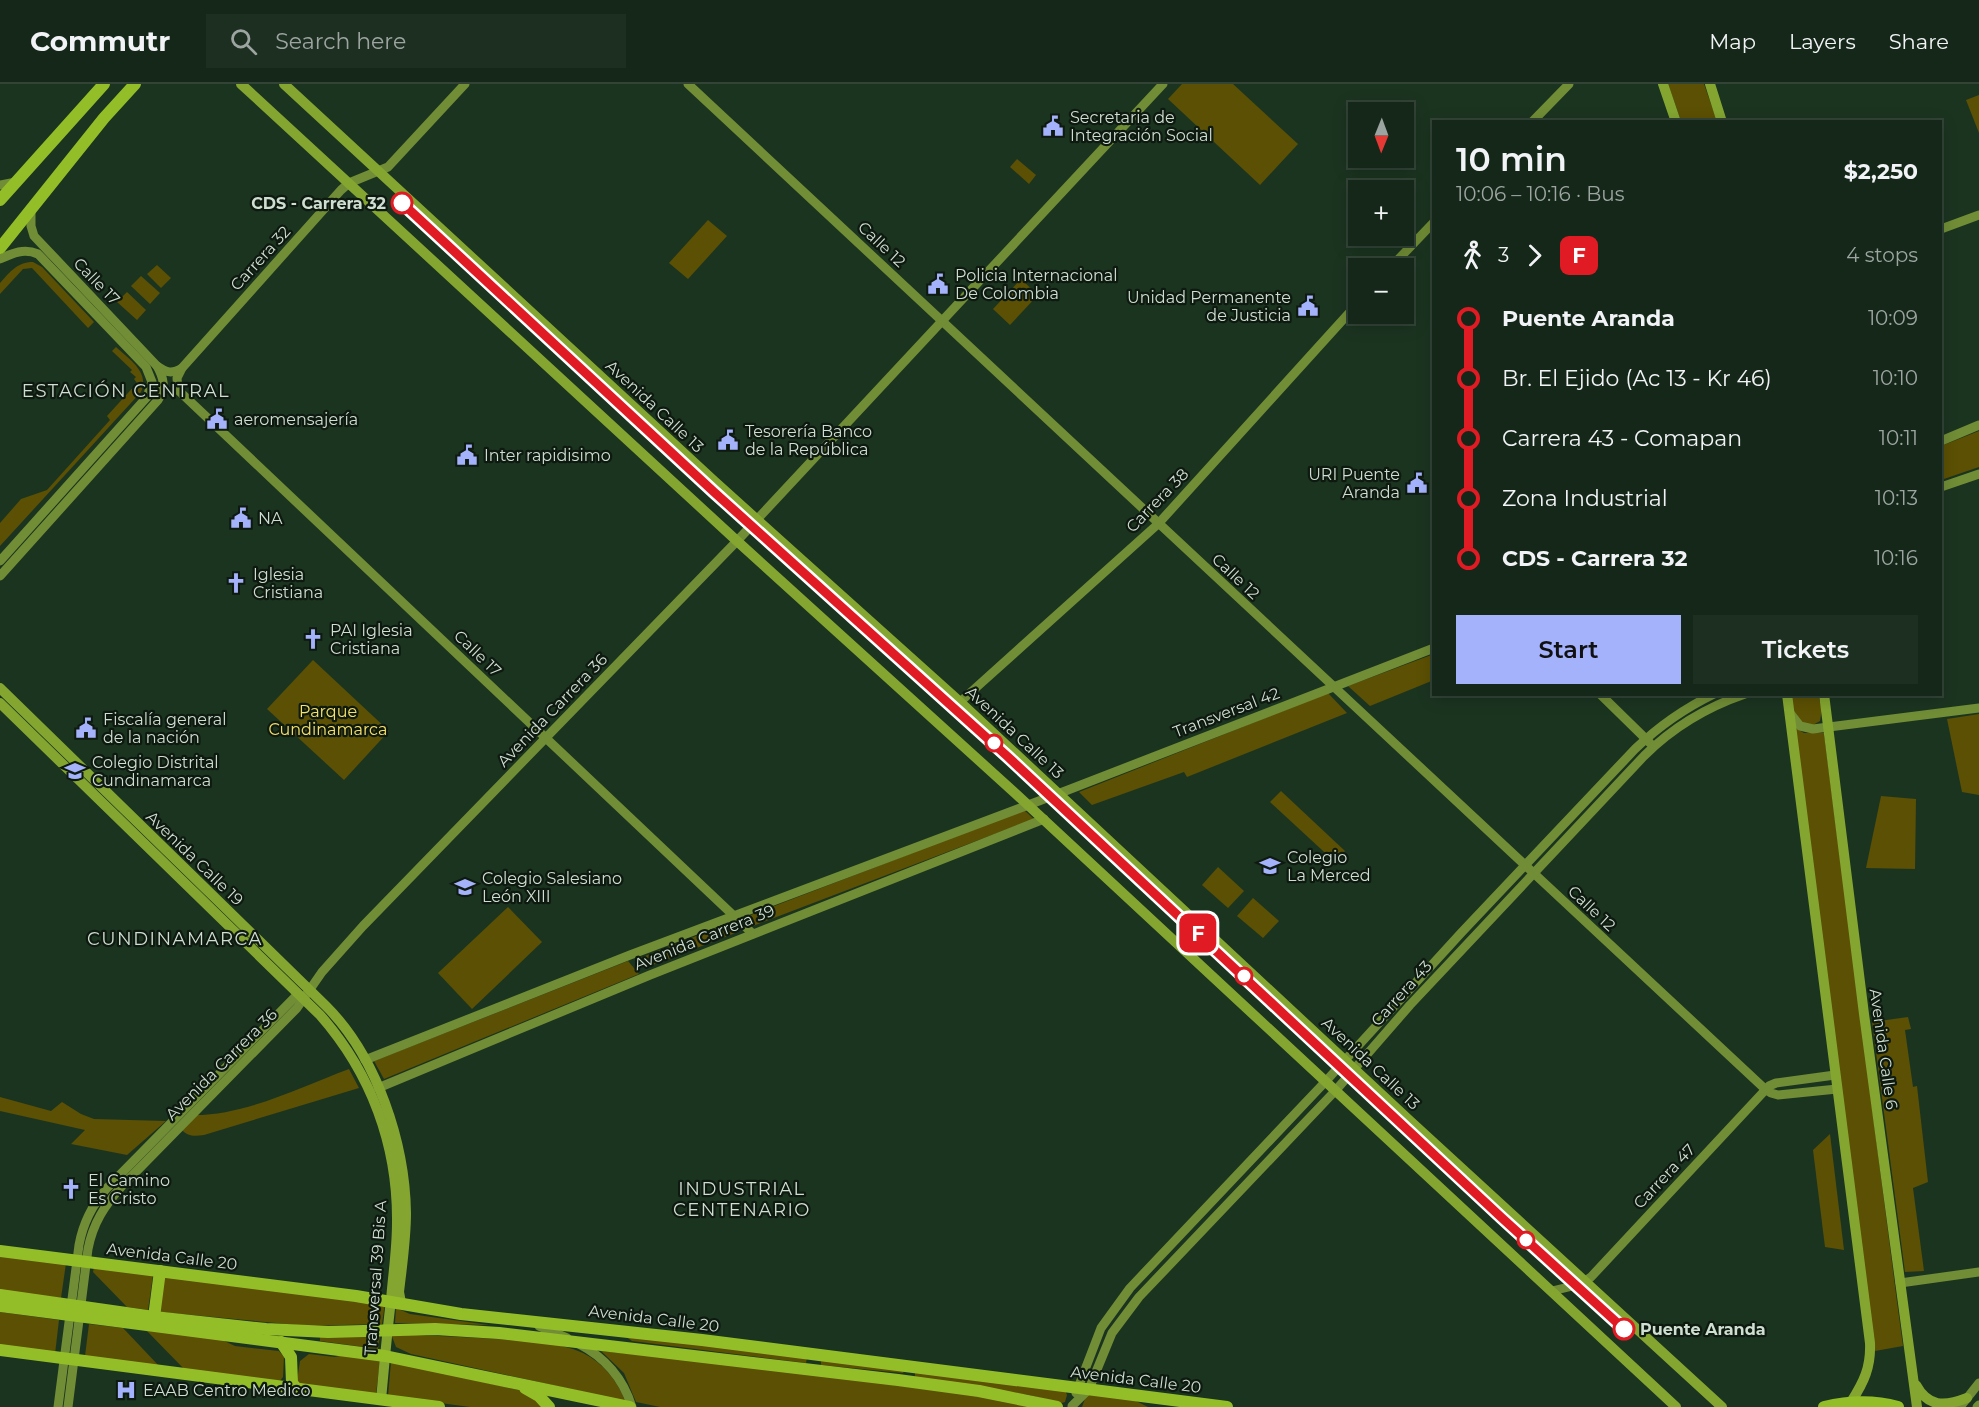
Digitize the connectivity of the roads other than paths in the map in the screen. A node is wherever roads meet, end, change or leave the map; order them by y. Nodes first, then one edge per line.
1 (104, 84) edge
2 (135, 84) edge
3 (241, 84) edge
4 (284, 84) edge
5 (465, 84) edge
6 (688, 84) edge
7 (1163, 84) edge
8 (1569, 84) edge
9 (1663, 84) edge
10 (1710, 84) edge
11 (1534, 120) edge
12 (1675, 120) edge
13 (1721, 120) edge
14 (379, 172) junction
15 (16, 182) junction
16 (349, 183) junction
17 (0, 185) edge
18 (0, 200) edge
19 (31, 209) junction
20 (1979, 215) edge
21 (1432, 224) edge
22 (1942, 229) edge
23 (0, 248) edge
24 (1400, 258) edge
25 (0, 259) edge
26 (1348, 314) edge
27 (942, 322) junction
28 (157, 366) junction
29 (182, 368) junction
30 (181, 395) junction
31 (158, 400) junction
32 (1979, 425) edge
33 (1942, 441) edge
34 (1979, 474) edge
35 (1942, 488) edge
36 (758, 520) junction
37 (1158, 524) junction
38 (737, 542) junction
39 (0, 561) edge
40 (0, 576) edge
41 (1432, 649) edge
42 (1333, 686) junction
43 (0, 688) edge
44 (1602, 696) edge
45 (1711, 696) edge
46 (1741, 696) edge
47 (1787, 696) edge
48 (1824, 696) edge
49 (960, 702) junction
50 (0, 703) edge
51 (1979, 708) edge
52 (1788, 711) junction
53 (1828, 728) junction
54 (545, 738) junction
55 (1645, 739) junction
56 (1653, 747) junction
57 (1059, 793) junction
58 (1028, 805) junction
59 (1044, 819) junction
60 (1525, 866) junction
61 (1534, 874) junction
62 (733, 916) junction
63 (753, 934) junction
64 (304, 994) junction
65 (365, 1060) junction
66 (1345, 1060) junction
67 (1354, 1069) junction
68 (1835, 1075) junction
69 (1326, 1081) junction
70 (374, 1089) junction
71 (1765, 1089) junction
72 (1837, 1089) junction
73 (1336, 1090) junction
74 (0, 1251) edge
75 (82, 1262) junction
76 (160, 1271) junction
77 (1979, 1272) edge
78 (1585, 1282) junction
79 (1900, 1283) junction
80 (1552, 1291) junction
81 (0, 1295) edge
82 (396, 1302) junction
83 (0, 1306) edge
84 (75, 1311) junction
85 (154, 1317) junction
86 (527, 1321) junction
87 (388, 1329) junction
88 (615, 1330) junction
89 (480, 1332) junction
90 (281, 1342) junction
91 (575, 1342) junction
92 (626, 1348) junction
93 (0, 1350) edge
94 (385, 1356) junction
95 (69, 1359) junction
96 (911, 1368) junction
97 (1913, 1378) junction
98 (898, 1380) junction
99 (517, 1383) junction
100 (1979, 1383) edge
101 (1083, 1388) junction
102 (297, 1389) junction
103 (1135, 1394) junction
104 (381, 1400) junction
105 (1851, 1402) junction
106 (1964, 1403) edge
107 (1071, 1406) edge
108 (58, 1407) edge
109 (69, 1407) edge
110 (439, 1407) edge
111 (549, 1407) edge
112 (631, 1407) edge
113 (1057, 1407) edge
114 (1155, 1407) edge
115 (1227, 1407) edge
116 (1676, 1407) edge
117 (1722, 1407) edge
118 (1824, 1407) edge
119 (1898, 1407) edge
120 (1917, 1407) edge

1 - 15 highway
2 - 19 highway
3 - 16 main road
4 - 14 main road, Avenida Calle 13
5 - 14 street, Carrera 32
6 - 27 street, Calle 12
7 - 27 street, Avenida Carrera 36
8 - 11 street
9 - 12 main road
10 - 13 main road
14 - 16 street, Carrera 32
14 - 36 main road, Avenida Calle 13
15 - 17 street
15 - 18 highway
16 - 29 street, Carrera 32
16 - 38 main road
19 - 23 highway
19 - 28 street, Calle 17
20 - 22 street
21 - 24 street
25 - 39 street, Calle 17
26 - 37 street, Carrera 38
27 - 36 street, Avenida Carrera 36
27 - 37 street, Calle 12
28 - 29 street
28 - 31 street
29 - 30 street
30 - 31 street
30 - 54 street, Calle 17
31 - 40 street
32 - 33 street
34 - 35 street
36 - 38 street, Avenida Carrera 36
36 - 49 main road, Avenida Calle 13
37 - 42 street, Calle 12
37 - 49 street, Carrera 38
38 - 54 street, Avenida Carrera 36
38 - 58 main road
41 - 42 street, Transversal 42
42 - 57 street, Transversal 42
42 - 60 street, Calle 12
43 - 64 main road, Avenida Calle 19
44 - 55 street
45 - 55 street, Carrera 43
46 - 56 street, Carrera 43
47 - 52 main road
48 - 53 main road, Avenida Calle 6
49 - 57 main road, Avenida Calle 13
50 - 64 main road, Avenida Calle 19
51 - 53 street
52 - 53 street
52 - 68 main road
53 - 79 main road, Avenida Calle 6
54 - 62 street, Calle 17
54 - 64 street, Avenida Carrera 36
55 - 56 street
55 - 60 street, Carrera 43
56 - 61 street, Carrera 43
57 - 58 street, Transversal 42
57 - 66 main road, Avenida Calle 13
58 - 59 main road
58 - 62 street, Avenida Carrera 39
59 - 63 street, Avenida Carrera 39
59 - 69 main road
60 - 61 street, Calle 12
60 - 66 street, Carrera 43
61 - 67 street, Carrera 43
61 - 71 street, Calle 12
62 - 63 street, Calle 17
62 - 65 street, Avenida Carrera 39
63 - 70 street, Avenida Carrera 39
64 - 65 main road, Avenida Calle 19
64 - 70 main road, Avenida Calle 19
64 - 75 street, Avenida Carrera 36
65 - 70 main road, Avenida Calle 19
66 - 67 main road, Avenida Calle 13
66 - 69 street, Carrera 43
67 - 73 street, Carrera 43
67 - 78 main road, Avenida Calle 13
68 - 71 street
68 - 72 main road
69 - 73 main road
69 - 101 street, Carrera 43
70 - 82 main road, Transversal 39 Bis A
71 - 72 street
71 - 78 street, Carrera 47
72 - 105 main road
73 - 80 main road
73 - 101 street, Carrera 43
74 - 75 highway, Avenida Calle 20
75 - 76 highway, Avenida Calle 20
75 - 84 street, Avenida Carrera 36
76 - 82 highway, Avenida Calle 20
76 - 85 highway
77 - 79 street
78 - 80 street
78 - 117 main road, Avenida Calle 13
79 - 97 main road, Avenida Calle 6
80 - 116 main road
81 - 84 highway
82 - 86 highway, Avenida Calle 20
82 - 87 main road, Transversal 39 Bis A
83 - 84 highway
84 - 85 highway, Avenida Calle 20
84 - 90 highway
84 - 95 street, Avenida Carrera 36
85 - 87 highway, Avenida Calle 20
86 - 88 highway, Avenida Calle 20
86 - 89 highway
86 - 91 street
87 - 89 highway, Avenida Calle 20
87 - 94 main road, Transversal 39 Bis A
88 - 92 highway
88 - 96 highway, Avenida Calle 20
89 - 91 highway, Avenida Calle 20
90 - 94 highway
90 - 102 highway
91 - 92 highway, Avenida Calle 20
91 - 112 street
92 - 98 highway, Avenida Calle 20
93 - 95 highway
94 - 99 highway
94 - 104 main road, Transversal 39 Bis A
95 - 102 highway
95 - 108 street, Avenida Carrera 36
95 - 109 street, Avenida Carrera 36
96 - 98 highway
96 - 101 highway, Avenida Calle 20
97 - 106 main road
97 - 120 main road, Avenida Calle 6
98 - 113 highway, Avenida Calle 20
99 - 111 highway
99 - 112 highway
100 - 106 street
101 - 103 highway, Avenida Calle 20
101 - 107 street
102 - 104 highway
103 - 114 highway
103 - 115 highway, Avenida Calle 20
104 - 110 highway
105 - 118 highway
105 - 119 highway

